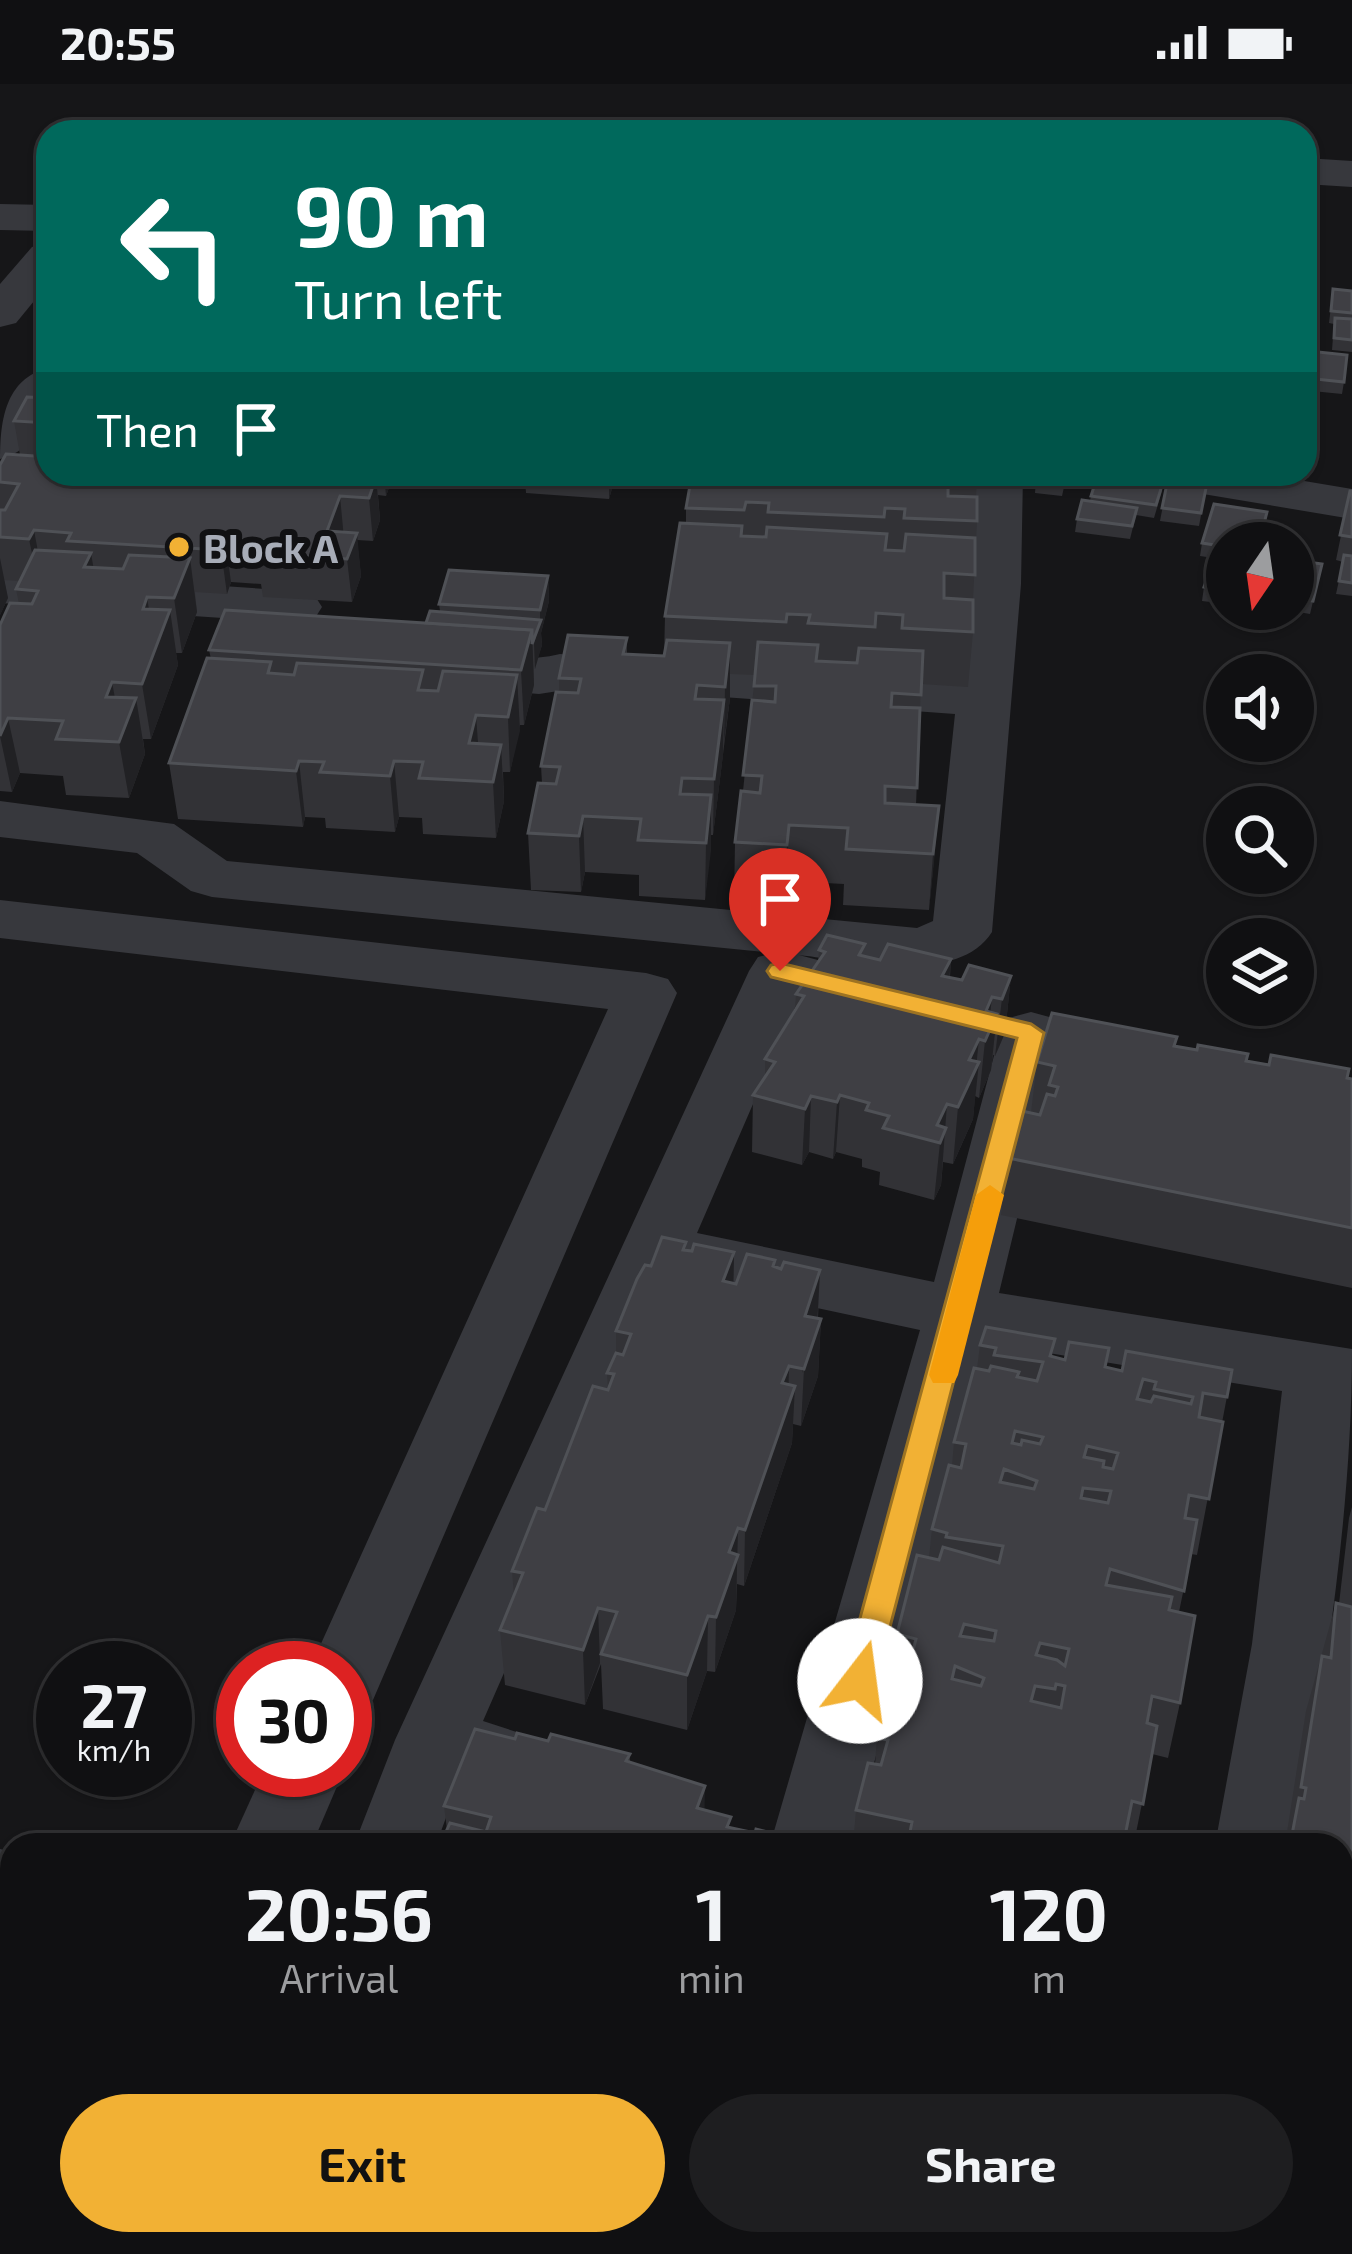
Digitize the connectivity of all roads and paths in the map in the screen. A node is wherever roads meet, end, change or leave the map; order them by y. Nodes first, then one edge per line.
1 (1317, 172) edge
2 (1352, 174) edge
3 (0, 217) edge
4 (36, 218) edge
5 (36, 270) edge
6 (0, 313) edge
7 (36, 401) edge
8 (0, 444) edge
9 (982, 486) edge
10 (1245, 486) edge
11 (1352, 504) edge
12 (0, 587) edge
13 (296, 607) edge
14 (428, 672) edge
15 (980, 699) junction
16 (0, 819) edge
17 (0, 919) edge
18 (917, 1005) edge
19 (1031, 1032) dead end
20 (656, 1249) junction
21 (960, 1313) junction
22 (1335, 1397) edge
23 (361, 1641) edge
24 (1322, 1650) edge
25 (435, 1740) junction
26 (292, 1797) edge
27 (623, 1801) edge
28 (277, 1833) edge
29 (400, 1833) edge
30 (814, 1833) edge
31 (1260, 1833) edge

1 - 2 street
3 - 4 street
5 - 6 street
7 - 8 street
9 - 15 street
10 - 11 street
12 - 13 street
14 - 15 street
15 - 16 street
17 - 23 street
18 - 20 street
19 - 21 street
20 - 21 street
20 - 25 street
21 - 22 street
21 - 30 street
22 - 24 street
24 - 31 street
25 - 27 street
25 - 29 street
26 - 28 street

